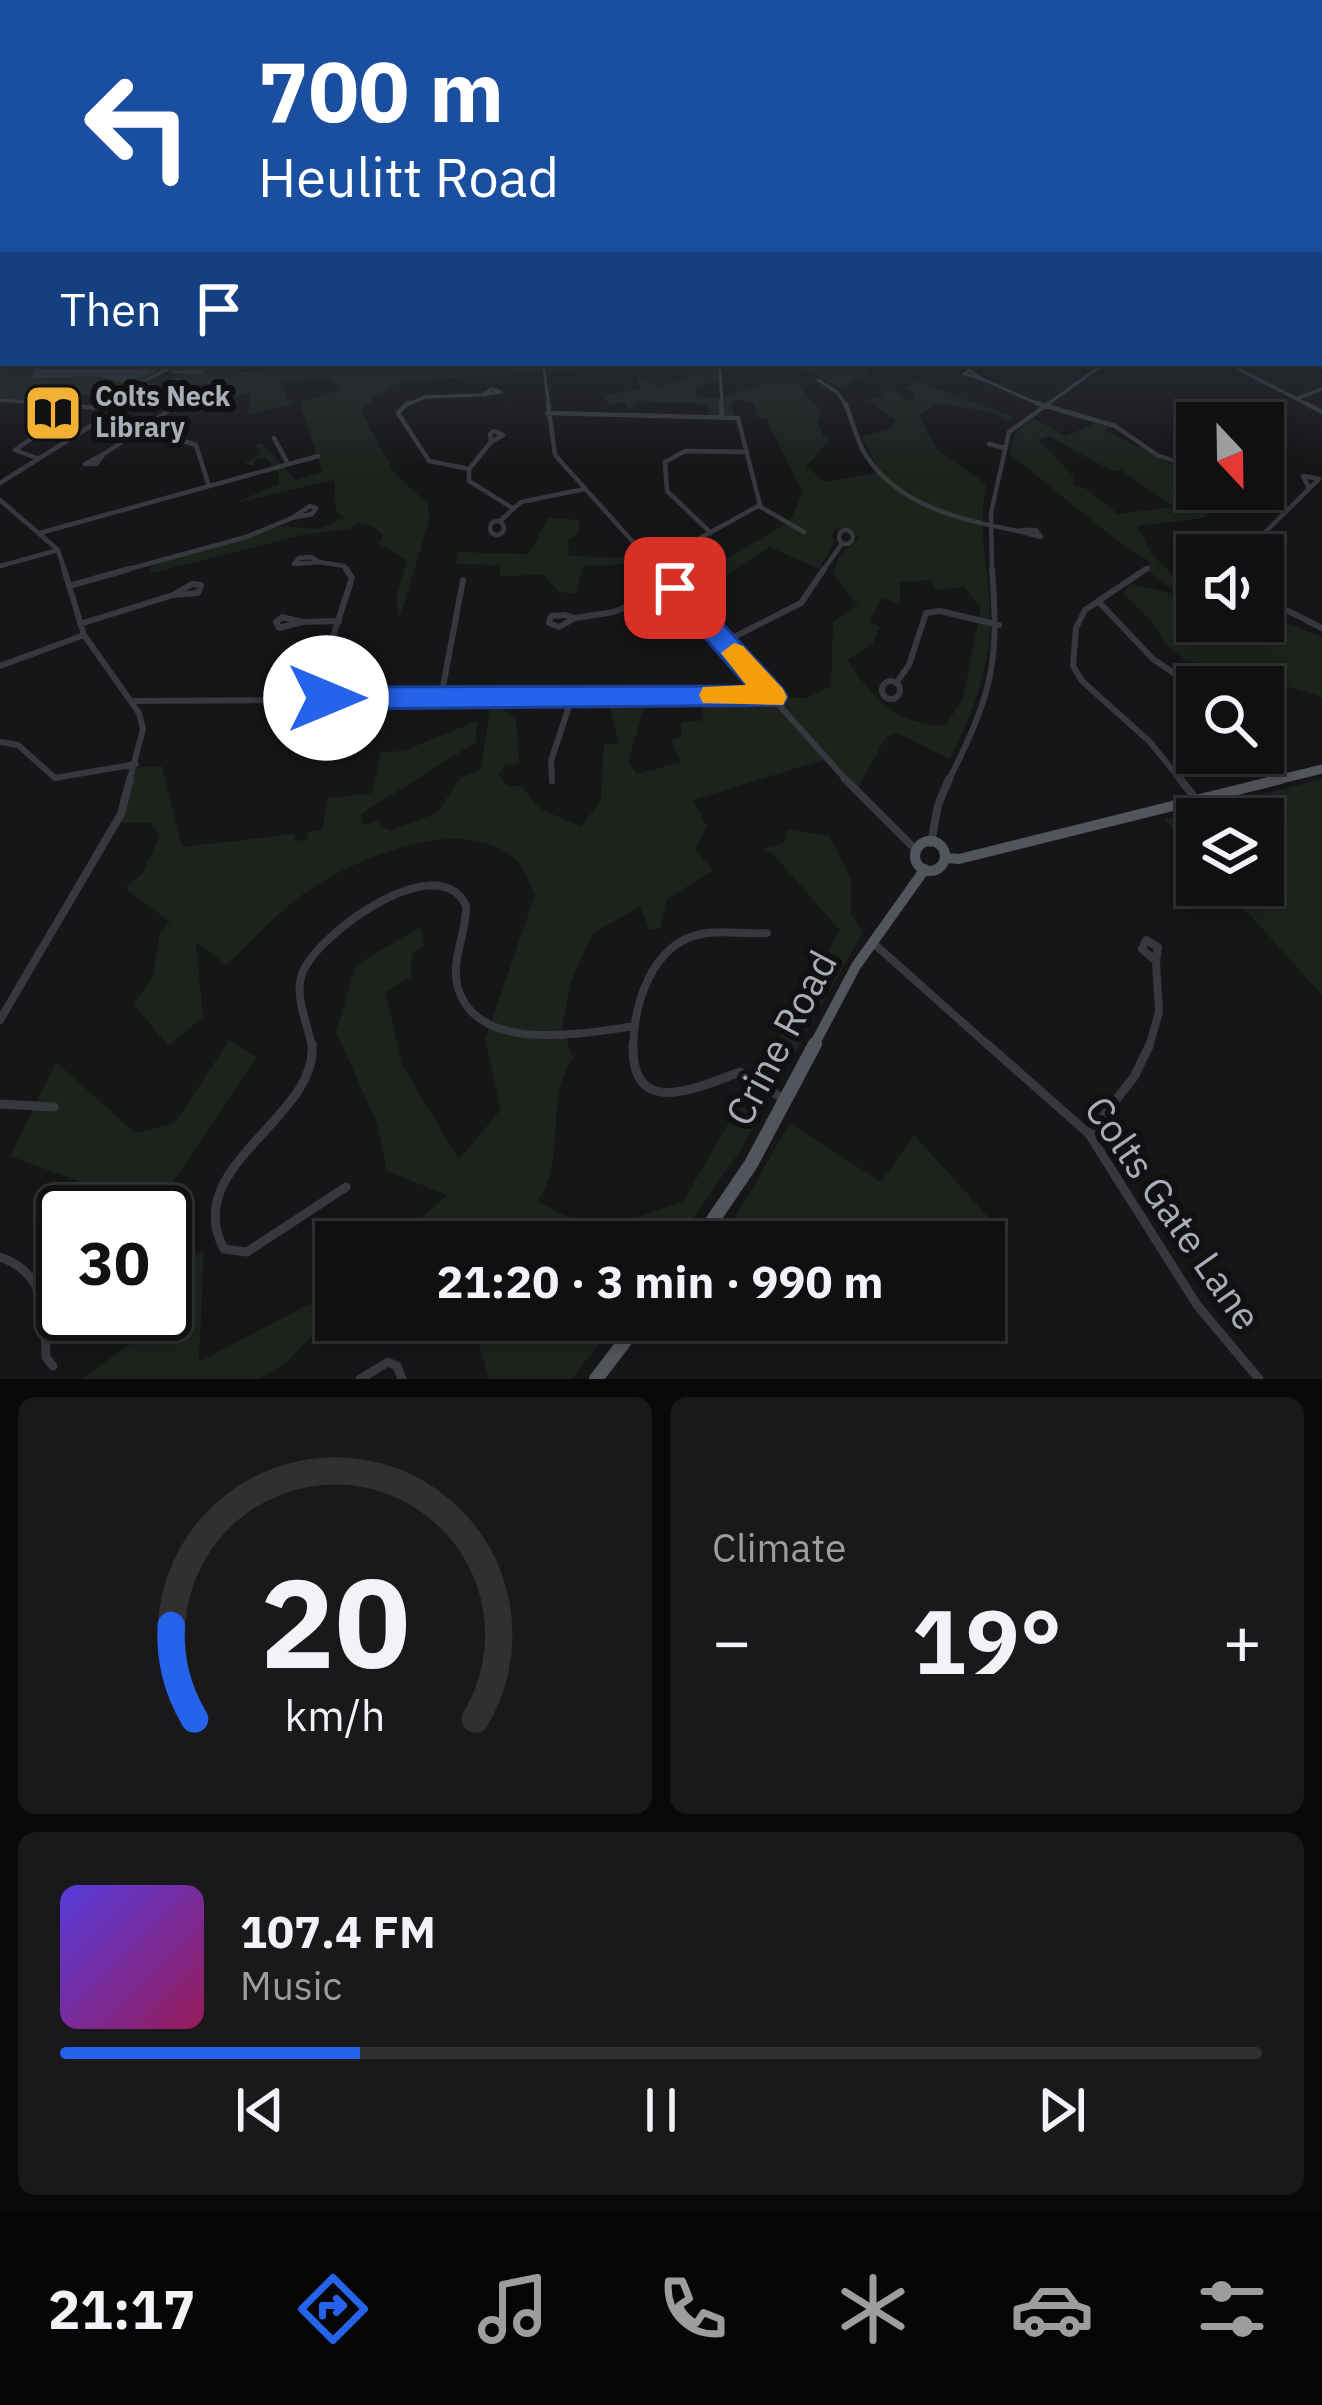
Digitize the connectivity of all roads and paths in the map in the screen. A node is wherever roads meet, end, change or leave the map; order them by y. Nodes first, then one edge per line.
1 (173, 366) edge
2 (543, 366) edge
3 (1101, 366) edge
4 (1232, 366) edge
5 (720, 368) dead end
6 (982, 379) dead end
7 (818, 380) dead end
8 (1322, 389) edge
9 (482, 394) dead end
10 (118, 396) junction
11 (189, 397) dead end
12 (1296, 399) junction
13 (0, 400) edge
14 (1041, 406) junction
15 (99, 408) junction
16 (112, 409) junction
17 (1322, 412) edge
18 (548, 413) junction
19 (722, 416) junction
20 (143, 428) junction
21 (274, 438) dead end
22 (68, 440) junction
23 (490, 442) dead end
24 (989, 445) dead end
25 (1005, 448) junction
26 (748, 452) junction
27 (104, 454) dead end
28 (318, 456) dead end
29 (39, 458) junction
30 (1176, 462) edge
31 (288, 464) junction
32 (469, 469) junction
33 (0, 484) edge
34 (209, 486) junction
35 (1308, 486) dead end
36 (585, 489) junction
37 (0, 500) edge
38 (759, 506) junction
39 (511, 507) junction
40 (292, 518) dead end
41 (501, 520) dead end
42 (990, 526) junction
43 (1018, 531) dead end
44 (40, 532) junction
45 (805, 532) dead end
46 (711, 533) junction
47 (1262, 534) edge
48 (841, 545) dead end
49 (58, 550) junction
50 (320, 562) dead end
51 (653, 564) junction
52 (0, 566) edge
53 (1148, 568) dead end
54 (463, 580) dead end
55 (69, 586) junction
56 (674, 586) junction
57 (172, 595) dead end
58 (1098, 601) junction
59 (1284, 609) edge
60 (575, 618) dead end
61 (339, 621) junction
62 (302, 622) dead end
63 (80, 624) junction
64 (1000, 625) junction
65 (1322, 628) edge
66 (84, 634) junction
67 (724, 641) junction
68 (0, 666) edge
69 (1176, 675) edge
70 (899, 680) dead end
71 (441, 697) junction
72 (572, 697) junction
73 (773, 697) junction
74 (313, 698) junction
75 (131, 700) junction
76 (0, 742) edge
77 (136, 764) junction
78 (1322, 769) edge
79 (1283, 774) edge
80 (1286, 778) junction
81 (552, 782) dead end
82 (1195, 798) edge
83 (1200, 798) edge
84 (1176, 804) edge
85 (931, 843) junction
86 (915, 849) junction
87 (946, 859) junction
88 (925, 869) junction
89 (767, 933) dead end
90 (872, 942) junction
91 (1156, 962) dead end
92 (0, 1020) edge
93 (634, 1026) junction
94 (784, 1099) junction
95 (0, 1104) edge
96 (54, 1108) dead end
97 (1089, 1134) junction
98 (346, 1187) dead end
99 (713, 1221) edge
100 (0, 1257) edge
101 (624, 1341) edge
102 (53, 1366) dead end
103 (360, 1379) edge
104 (402, 1379) edge
105 (596, 1379) edge
106 (1259, 1379) edge

1 - 10 street
2 - 18 street
3 - 14 street
4 - 12 street
5 - 19 street
6 - 14 street
7 - 42 street
8 - 12 street
9 - 32 street
10 - 15 street
10 - 16 street
11 - 20 street
12 - 17 street
13 - 15 street
14 - 25 street
14 - 30 street
15 - 16 street
16 - 22 street
18 - 19 street
18 - 36 street
19 - 26 street
20 - 27 street
20 - 34 street
21 - 31 street
22 - 29 street
22 - 29 street
23 - 32 street
24 - 25 street
25 - 42 street
26 - 38 street
26 - 46 street
28 - 31 street
29 - 33 street
31 - 34 street
32 - 39 street
34 - 44 street
35 - 47 street
36 - 39 street
36 - 51 street
37 - 44 street
38 - 45 street
38 - 46 street
39 - 41 street
40 - 55 street
42 - 43 street
42 - 64 street
44 - 49 street
46 - 51 street
48 - 67 street
49 - 52 street
49 - 55 street
50 - 61 street
51 - 56 street
53 - 58 street
54 - 71 street
55 - 63 street
56 - 60 street
56 - 67 street
57 - 63 street
58 - 69 street
58 - 82 street
59 - 65 street
61 - 62 street
61 - 74 street
63 - 66 street
64 - 70 street
64 - 85 street
66 - 68 street
66 - 75 street
67 - 73 street
71 - 72 street
71 - 74 street
72 - 73 street
72 - 81 street
73 - 86 street
74 - 75 street
75 - 77 street
76 - 77 street
77 - 92 street
78 - 80 main road, Crine Road
79 - 80 street
80 - 83 main road, Crine Road
84 - 87 main road, Crine Road
85 - 86 main road
85 - 87 main road
86 - 88 main road
87 - 88 main road, Crine Road
88 - 90 main road, Crine Road
89 - 93 street
90 - 94 main road, Crine Road
90 - 97 street, Colts Gate Lane
91 - 97 street
93 - 94 street
93 - 98 street
94 - 99 main road, Crine Road
95 - 96 street
97 - 106 street, Colts Gate Lane
100 - 102 street
101 - 105 main road
103 - 104 street

